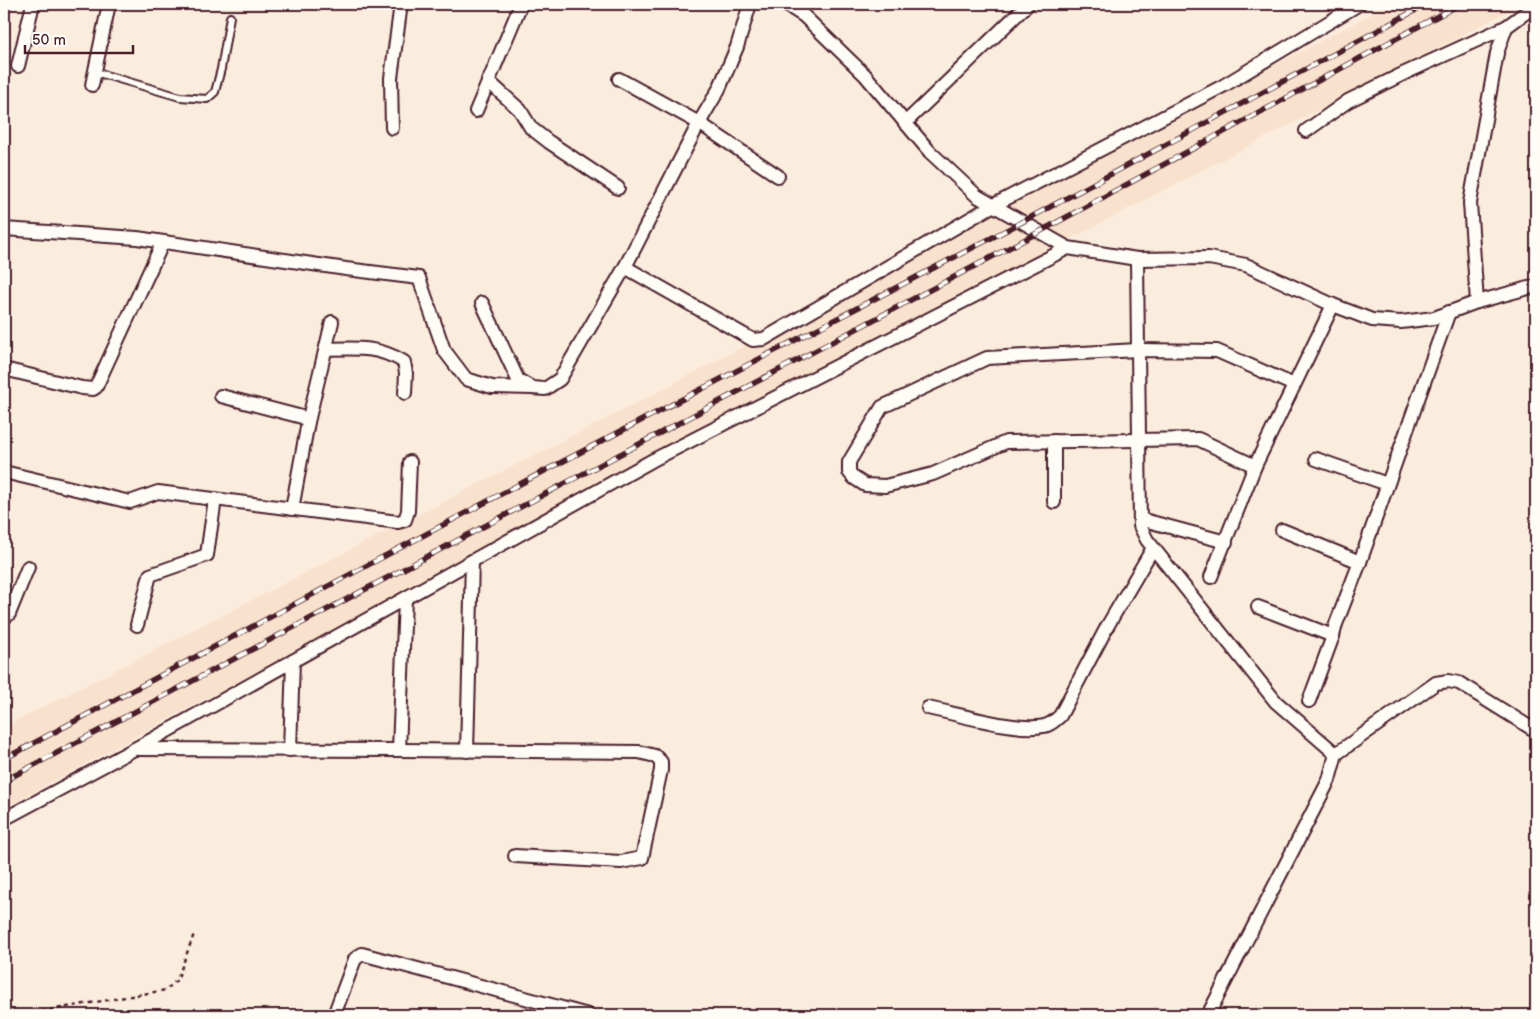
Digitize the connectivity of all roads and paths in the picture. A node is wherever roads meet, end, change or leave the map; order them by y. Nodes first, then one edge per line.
1 (33, 4) edge
2 (109, 4) edge
3 (401, 4) edge
4 (521, 4) edge
5 (750, 4) edge
6 (1028, 4) edge
7 (1359, 4) edge
8 (1536, 5) edge
9 (793, 6) edge
10 (230, 17) dead end
11 (1506, 28) junction
12 (18, 66) dead end
13 (94, 79) joint
14 (619, 79) dead end
15 (488, 81) junction
16 (476, 111) dead end
17 (699, 123) junction
18 (905, 123) junction
19 (392, 128) dead end
20 (1306, 131) dead end
21 (778, 176) dead end
22 (618, 188) dead end
23 (992, 206) junction
24 (4, 229) edge
25 (162, 242) junction
26 (1068, 248) junction
27 (1137, 259) junction
28 (626, 268) junction
29 (1536, 286) edge
30 (1477, 302) junction
31 (482, 303) dead end
32 (1333, 305) junction
33 (1449, 312) junction
34 (332, 322) dead end
35 (326, 349) junction
36 (1138, 350) junction
37 (4, 369) edge
38 (1294, 385) junction
39 (532, 388) junction
40 (405, 393) dead end
41 (220, 396) dead end
42 (308, 422) junction
43 (1139, 440) junction
44 (1054, 441) junction
45 (1316, 459) dead end
46 (410, 462) dead end
47 (1255, 466) junction
48 (4, 472) edge
49 (1387, 484) junction
50 (215, 499) junction
51 (1054, 502) dead end
52 (292, 509) junction
53 (1140, 519) junction
54 (1282, 530) dead end
55 (1226, 542) junction
56 (1153, 548) junction
57 (472, 561) junction
58 (1360, 562) junction
59 (28, 567) dead end
60 (1211, 577) dead end
61 (405, 598) junction
62 (1258, 607) dead end
63 (4, 618) edge
64 (137, 625) dead end
65 (1333, 636) junction
66 (294, 661) junction
67 (1309, 701) dead end
68 (928, 708) dead end
69 (1536, 729) edge
70 (136, 749) junction
71 (290, 750) junction
72 (399, 750) junction
73 (467, 751) junction
74 (1336, 754) junction
75 (4, 819) edge
76 (515, 856) dead end
77 (194, 934) dead end
78 (35, 1015) edge
79 (334, 1015) edge
80 (588, 1015) edge
81 (1208, 1015) edge

1 - 12 street
2 - 13 street
3 - 19 street
4 - 15 street
5 - 17 street
6 - 18 street
7 - 23 street
8 - 11 street
9 - 18 street
10 - 13 lane
11 - 20 street
11 - 30 street
14 - 17 street
15 - 16 street
15 - 22 street
17 - 21 street
17 - 28 street
18 - 23 street
23 - 26 street
23 - 28 street
24 - 25 street
25 - 37 street
25 - 39 street
26 - 27 street
26 - 57 street
27 - 32 street
27 - 36 street
28 - 39 street
29 - 30 street
30 - 33 street
31 - 39 street
32 - 33 street
32 - 38 street
33 - 49 street
34 - 35 street
35 - 40 street
35 - 42 street
36 - 38 street
36 - 43 street
36 - 44 street
38 - 47 street
41 - 42 street
42 - 52 street
43 - 44 street
43 - 47 street
43 - 53 street
44 - 51 street
45 - 49 street
46 - 52 street
47 - 55 street
48 - 50 street
49 - 58 street
50 - 52 street
50 - 64 street
53 - 55 street
53 - 56 street
54 - 58 street
55 - 60 street
56 - 68 street
56 - 74 street
57 - 61 street
57 - 73 street
58 - 65 street
59 - 63 street
61 - 66 street
61 - 72 street
62 - 65 street
65 - 67 street
66 - 70 street
66 - 71 street
69 - 74 street
70 - 71 street
70 - 75 street
71 - 72 street
72 - 73 street
73 - 76 street
74 - 81 street
77 - 78 path
79 - 80 street

